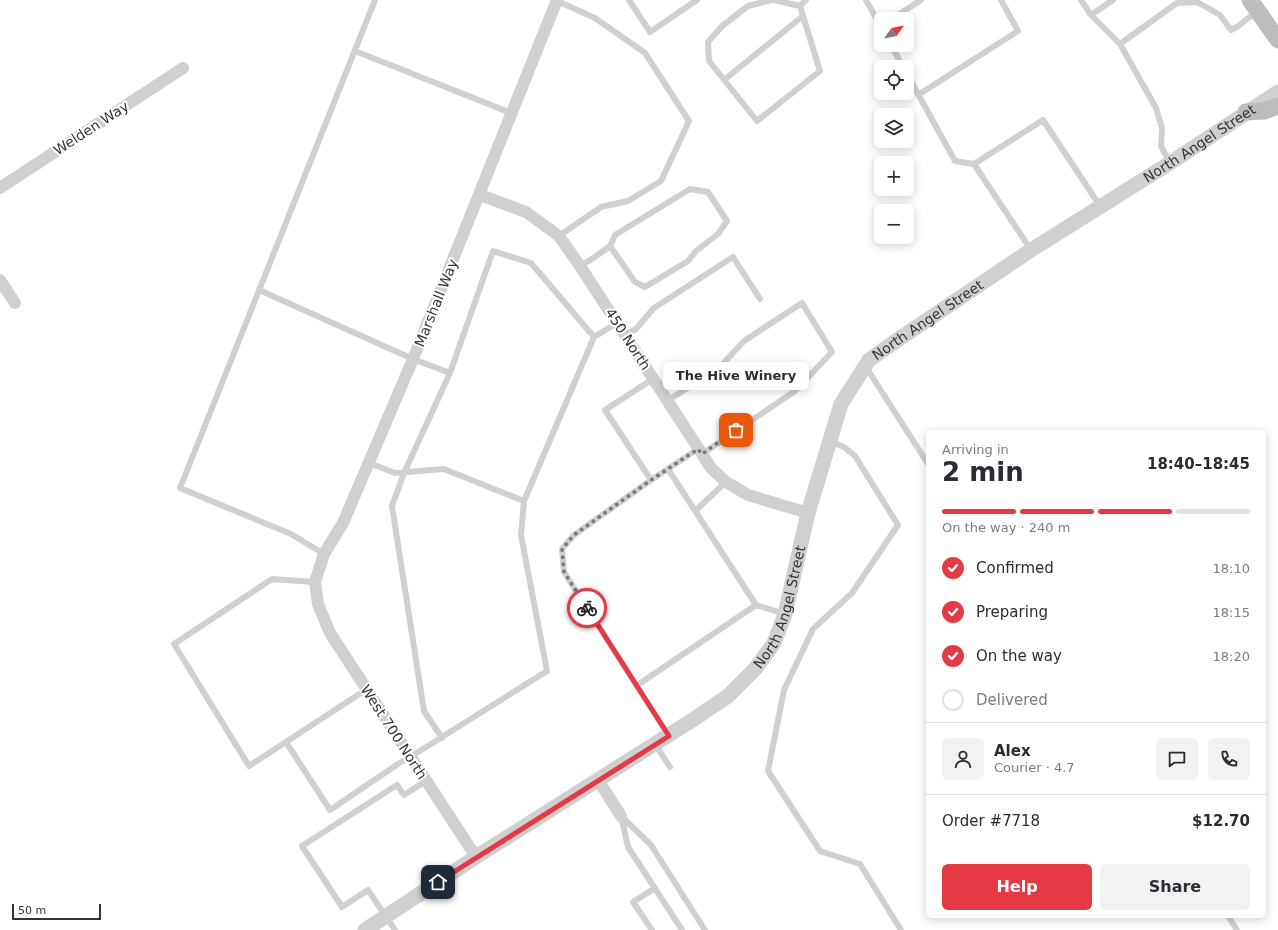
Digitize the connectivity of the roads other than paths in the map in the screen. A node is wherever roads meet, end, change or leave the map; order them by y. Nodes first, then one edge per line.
1 (375, 0) edge
2 (557, 0) edge
3 (629, 0) edge
4 (697, 0) edge
5 (773, 0) edge
6 (806, 0) edge
7 (866, 0) edge
8 (921, 0) edge
9 (1001, 0) edge
10 (1081, 0) edge
11 (1113, 0) edge
12 (800, 6) junction
13 (1253, 6) edge
14 (903, 12) edge
15 (874, 14) edge
16 (1091, 15) junction
17 (803, 16) junction
18 (1278, 40) edge
19 (1120, 44) junction
20 (355, 51) junction
21 (183, 68) dead end
22 (724, 80) junction
23 (914, 87) edge
24 (1278, 92) edge
25 (918, 95) junction
26 (1278, 106) edge
27 (1246, 112) junction
28 (512, 113) junction
29 (1170, 162) junction
30 (974, 164) junction
31 (0, 188) edge
32 (480, 194) junction
33 (1100, 206) junction
34 (559, 236) junction
35 (610, 246) junction
36 (1031, 250) junction
37 (580, 266) junction
38 (0, 280) edge
39 (259, 290) junction
40 (760, 299) dead end
41 (15, 303) dead end
42 (617, 323) junction
43 (625, 335) junction
44 (594, 336) junction
45 (413, 359) junction
46 (866, 366) junction
47 (450, 373) junction
48 (653, 379) junction
49 (667, 401) junction
50 (829, 441) junction
51 (700, 451) junction
52 (926, 461) edge
53 (368, 463) junction
54 (668, 469) junction
55 (404, 473) junction
56 (651, 480) junction
57 (726, 482) junction
58 (524, 501) junction
59 (695, 511) junction
60 (808, 513) junction
61 (324, 554) junction
62 (316, 582) junction
63 (318, 604) joint
64 (756, 605) junction
65 (785, 614) junction
66 (636, 686) junction
67 (367, 689) junction
68 (669, 736) junction
69 (442, 738) junction
70 (286, 742) junction
71 (655, 744) junction
72 (410, 757) junction
73 (670, 767) dead end
74 (598, 780) junction
75 (426, 781) junction
76 (621, 816) junction
77 (476, 857) junction
78 (655, 888) junction
79 (386, 916) junction
80 (1229, 918) edge
81 (365, 930) edge
82 (394, 930) edge
83 (652, 930) edge
84 (682, 930) edge
85 (705, 930) edge
86 (901, 930) edge
87 (1237, 930) edge

1 - 20 lane
2 - 28 street, Marshall Way
2 - 34 lane
3 - 4 lane
5 - 12 lane
5 - 22 lane
6 - 12 lane
7 - 15 lane
8 - 14 lane
9 - 25 lane
10 - 16 lane
11 - 16 lane
12 - 17 lane
13 - 18 main road
13 - 19 lane
16 - 19 lane
17 - 22 lane
17 - 22 lane
19 - 29 lane
20 - 28 lane
20 - 39 lane
21 - 31 street, Welden Way
23 - 25 lane
24 - 27 street, North Angel Street
25 - 30 lane
26 - 27 main road
27 - 29 street, North Angel Street
28 - 32 street, Marshall Way
29 - 33 street, North Angel Street
30 - 33 lane
30 - 36 lane
32 - 34 street, 450 North
32 - 45 street, Marshall Way
33 - 36 street, North Angel Street
34 - 37 street, 450 North
35 - 35 lane
35 - 37 lane
36 - 46 street, North Angel Street
37 - 42 street, 450 North
38 - 41 street
39 - 45 lane
39 - 61 lane
40 - 43 lane
42 - 43 street, 450 North
42 - 44 lane
43 - 48 street, 450 North
44 - 47 lane
44 - 58 lane
45 - 47 lane
45 - 53 street, Marshall Way
46 - 50 street, North Angel Street
46 - 52 lane
47 - 55 lane
48 - 49 street, 450 North
48 - 56 lane
49 - 51 street, 450 North
49 - 51 lane
50 - 60 street, North Angel Street
50 - 86 lane
51 - 54 lane
51 - 57 street, 450 North
53 - 55 lane
53 - 61 street, Marshall Way
54 - 56 lane
54 - 59 lane
55 - 58 lane
55 - 69 lane
56 - 66 lane
57 - 59 lane
57 - 60 street, 450 North
58 - 69 lane
59 - 64 lane
60 - 65 street, North Angel Street
61 - 62 street, Marshall Way
62 - 63 street, Marshall Way
62 - 70 lane
63 - 67 street, West 700 North
64 - 65 lane
64 - 66 lane
65 - 68 street, North Angel Street
66 - 68 lane
67 - 70 lane
67 - 72 street, West 700 North
68 - 71 street, North Angel Street
69 - 72 lane
70 - 72 lane
71 - 73 lane
71 - 74 street, North Angel Street
72 - 75 street, West 700 North
74 - 76 street
74 - 77 street, North Angel Street
75 - 77 street, West 700 North
75 - 79 lane
76 - 78 lane
76 - 85 lane
77 - 79 street, North Angel Street
78 - 83 lane
78 - 84 lane
79 - 81 street, North Angel Street
79 - 82 lane
80 - 87 lane

